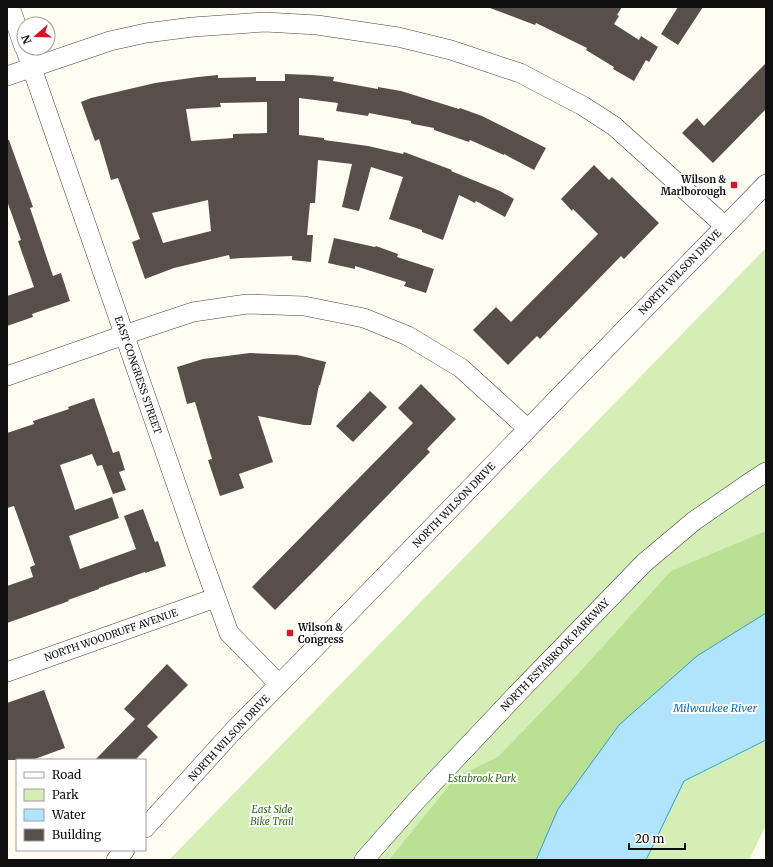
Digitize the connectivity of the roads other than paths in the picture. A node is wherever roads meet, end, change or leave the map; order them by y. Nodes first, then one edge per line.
1 (10, 7) edge
2 (16, 24) edge
3 (27, 56) edge
4 (31, 67) junction
5 (7, 76) edge
6 (766, 184) edge
7 (725, 226) junction
8 (124, 336) junction
9 (7, 376) edge
10 (528, 429) junction
11 (766, 472) edge
12 (215, 598) junction
13 (7, 672) edge
14 (279, 684) junction
15 (146, 827) edge
16 (124, 851) edge
17 (116, 860) edge
18 (364, 860) edge

1 - 2 street, EAST CONGRESS STREET
3 - 4 street, EAST CONGRESS STREET
4 - 5 street
4 - 7 street
4 - 8 street, EAST CONGRESS STREET
6 - 7 street, NORTH WILSON DRIVE
7 - 10 street, NORTH WILSON DRIVE
8 - 9 street
8 - 10 street
8 - 12 street, EAST CONGRESS STREET
10 - 14 street, NORTH WILSON DRIVE
11 - 18 street, NORTH ESTABROOK PARKWAY
12 - 13 street, NORTH WOODRUFF AVENUE
12 - 14 street, EAST CONGRESS STREET
14 - 15 street, NORTH WILSON DRIVE
16 - 17 street

